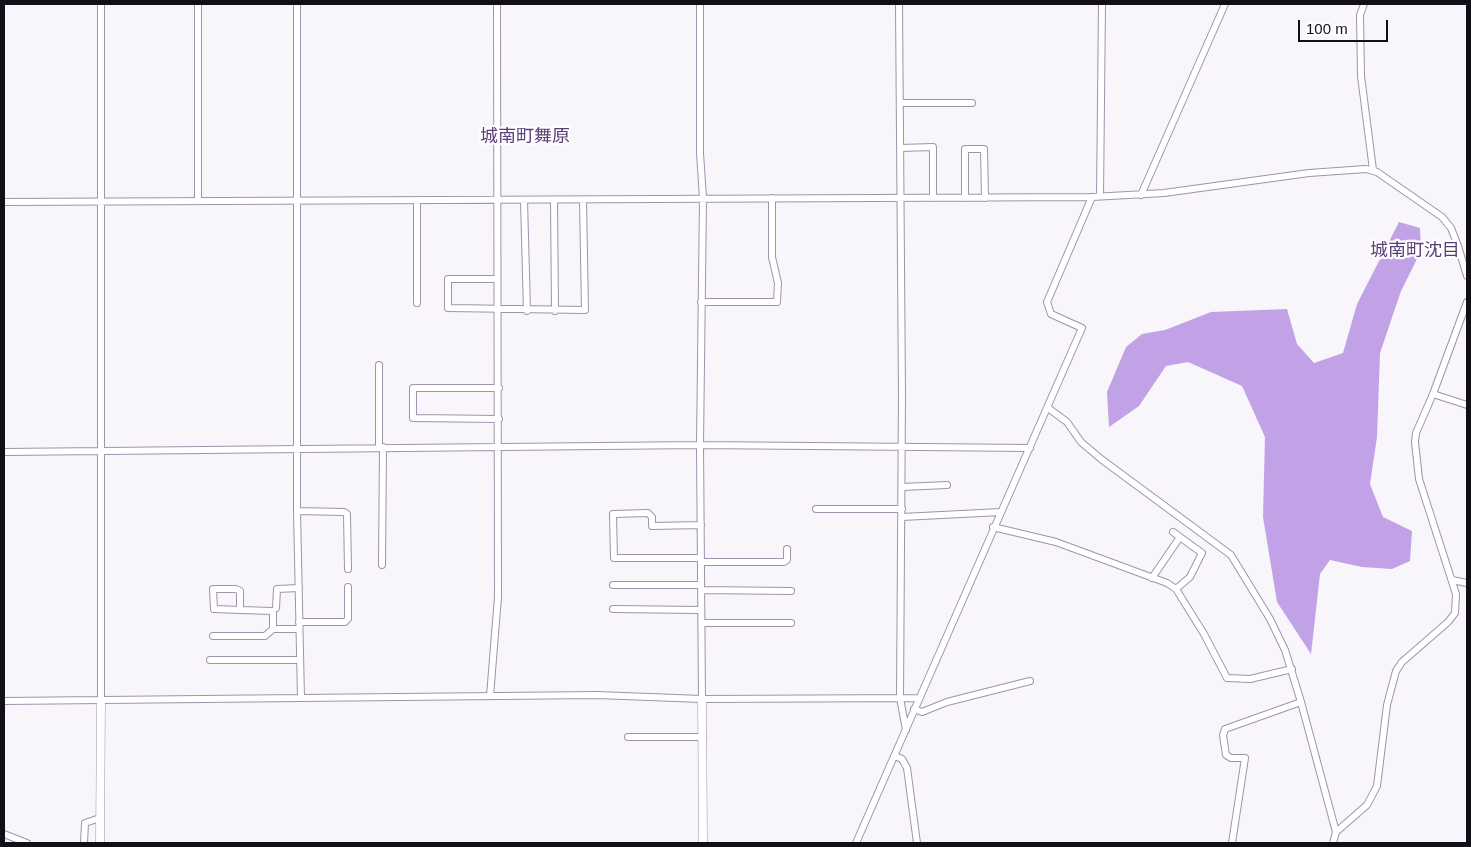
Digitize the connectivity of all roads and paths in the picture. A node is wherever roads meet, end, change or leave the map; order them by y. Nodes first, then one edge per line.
1 (101, 4) edge
2 (198, 4) edge
3 (297, 4) edge
4 (497, 4) edge
5 (700, 4) edge
6 (898, 4) edge
7 (1102, 4) edge
8 (1225, 4) edge
9 (1364, 4) edge
10 (900, 103) junction
11 (972, 103) dead end
12 (900, 148) junction
13 (1373, 170) junction
14 (1141, 195) junction
15 (1100, 196) junction
16 (1092, 197) junction
17 (703, 198) junction
18 (772, 198) junction
19 (901, 198) junction
20 (933, 198) junction
21 (965, 198) junction
22 (985, 198) junction
23 (102, 200) junction
24 (198, 200) junction
25 (497, 200) junction
26 (524, 200) junction
27 (554, 200) junction
28 (583, 200) junction
29 (298, 201) junction
30 (417, 201) junction
31 (4, 202) edge
32 (1467, 276) edge
33 (498, 279) junction
34 (701, 302) junction
35 (1467, 302) edge
36 (417, 303) dead end
37 (498, 310) junction
38 (527, 311) junction
39 (555, 311) junction
40 (379, 366) dead end
41 (499, 388) junction
42 (1434, 394) junction
43 (1467, 405) edge
44 (1048, 408) junction
45 (499, 419) junction
46 (700, 445) junction
47 (381, 447) junction
48 (901, 447) junction
49 (499, 448) junction
50 (1030, 448) junction
51 (298, 449) junction
52 (102, 451) junction
53 (4, 452) edge
54 (947, 485) dead end
55 (902, 487) junction
56 (816, 509) dead end
57 (297, 511) junction
58 (1000, 512) junction
59 (902, 513) junction
60 (701, 525) junction
61 (993, 527) junction
62 (1173, 532) dead end
63 (1180, 537) junction
64 (787, 549) dead end
65 (701, 560) junction
66 (382, 565) dead end
67 (348, 569) dead end
68 (1152, 578) junction
69 (1452, 580) junction
70 (1467, 583) edge
71 (613, 585) dead end
72 (348, 587) dead end
73 (298, 588) junction
74 (701, 588) junction
75 (1176, 589) junction
76 (791, 591) dead end
77 (276, 608) dead end
78 (613, 609) dead end
79 (240, 610) junction
80 (701, 610) junction
81 (299, 622) junction
82 (702, 622) junction
83 (791, 623) dead end
84 (273, 629) junction
85 (299, 629) junction
86 (213, 636) dead end
87 (210, 660) dead end
88 (300, 660) junction
89 (1292, 669) junction
90 (1030, 681) dead end
91 (490, 696) junction
92 (301, 698) junction
93 (900, 698) junction
94 (919, 698) junction
95 (702, 699) junction
96 (4, 700) edge
97 (101, 700) junction
98 (1301, 702) junction
99 (914, 709) junction
100 (906, 730) junction
101 (628, 737) dead end
102 (703, 737) junction
103 (895, 756) junction
104 (100, 818) junction
105 (1336, 832) junction
106 (4, 834) edge
107 (27, 843) edge
108 (84, 843) edge
109 (100, 843) edge
110 (703, 843) edge
111 (856, 843) edge
112 (917, 843) edge
113 (1232, 843) edge
114 (1333, 843) edge

1 - 23 street
2 - 24 street
3 - 29 street
4 - 25 street
5 - 17 street
6 - 10 street
7 - 15 street
8 - 14 street
9 - 13 street
10 - 11 street
10 - 12 street
12 - 19 street
12 - 20 street
13 - 14 street
13 - 32 street
14 - 15 street
15 - 16 street
16 - 22 street
16 - 44 street
17 - 18 street
17 - 28 street
17 - 34 street
18 - 19 street
18 - 34 street
19 - 20 street
19 - 48 street
20 - 21 street
21 - 22 street
21 - 22 street
23 - 24 street
23 - 31 street
23 - 52 street
24 - 29 street
25 - 26 street
25 - 30 street
25 - 33 street
26 - 27 street
26 - 38 street
27 - 28 street
27 - 39 street
28 - 39 street
29 - 30 street
29 - 51 street
30 - 36 street
33 - 37 street
33 - 37 street
34 - 46 street
35 - 42 street
37 - 38 street
37 - 41 street
38 - 39 street
40 - 47 street
41 - 45 street
41 - 45 street
42 - 43 street
42 - 69 street
44 - 50 street
44 - 89 street
45 - 49 street
46 - 48 street
46 - 49 street
46 - 60 street
47 - 49 street
47 - 51 street
47 - 66 street
48 - 50 street
48 - 55 street
49 - 91 street
50 - 58 street
51 - 52 street
51 - 57 street
52 - 53 street
52 - 97 street
54 - 55 street
55 - 59 street
56 - 59 street
57 - 67 street
57 - 73 street
58 - 59 street
58 - 61 street
59 - 93 street
60 - 65 street
60 - 65 street
61 - 68 street
61 - 94 street
62 - 63 street
63 - 68 street
63 - 75 street
64 - 65 street
65 - 74 street
68 - 75 street
69 - 70 street
69 - 105 street
71 - 74 street
72 - 81 street
73 - 77 street
73 - 81 street
74 - 76 street
74 - 80 street
75 - 89 street
78 - 80 street
79 - 79 street
79 - 84 street
80 - 82 street
81 - 85 street
82 - 83 street
82 - 95 street
84 - 85 street
84 - 86 street
85 - 88 street
87 - 88 street
88 - 92 street
89 - 98 street
90 - 99 street
91 - 92 street
91 - 95 street
92 - 97 street
93 - 94 street
93 - 95 street
93 - 100 street
94 - 99 street
95 - 102 street
96 - 97 street
97 - 104 street
98 - 105 street
98 - 113 street
99 - 100 street
100 - 103 street
101 - 102 street
102 - 110 street
103 - 111 street
103 - 112 street
104 - 108 street
104 - 109 street
105 - 114 street
106 - 107 street

